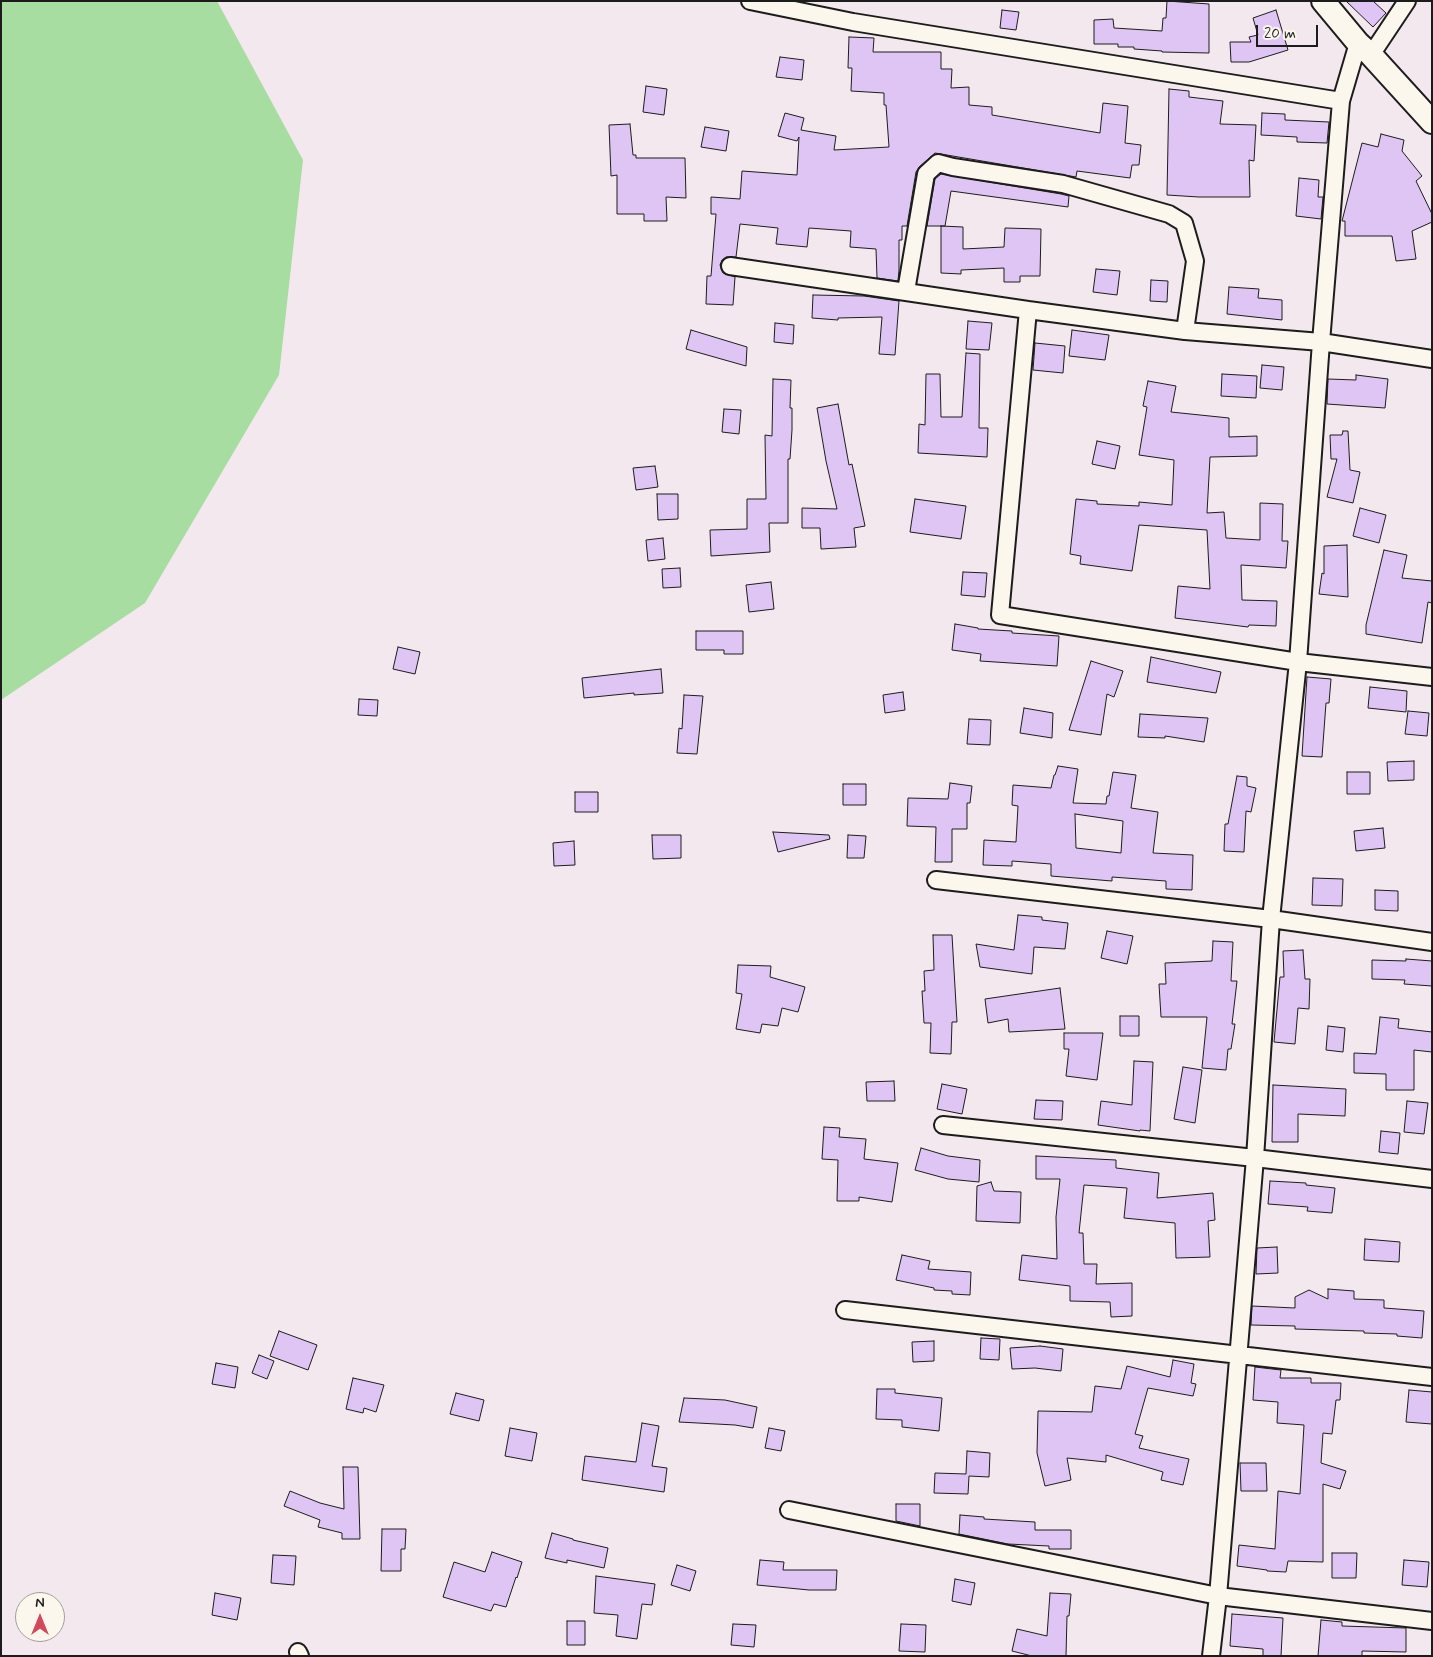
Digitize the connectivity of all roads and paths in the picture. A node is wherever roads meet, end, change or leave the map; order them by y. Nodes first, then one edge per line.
1 (750, 1) edge
2 (1323, 1) edge
3 (1407, 1) edge
4 (1365, 49) junction
5 (1341, 101) junction
6 (1432, 122) edge
7 (730, 266) dead end
8 (906, 291) junction
9 (1028, 310) junction
10 (1185, 331) junction
11 (1321, 342) junction
12 (1432, 359) edge
13 (1298, 662) junction
14 (1432, 677) edge
15 (936, 880) dead end
16 (1271, 919) junction
17 (1432, 942) edge
18 (944, 1126) dead end
19 (1254, 1158) junction
20 (1432, 1179) edge
21 (845, 1310) dead end
22 (1238, 1356) junction
23 (1432, 1377) edge
24 (789, 1510) dead end
25 (1218, 1596) junction
26 (1432, 1621) edge
27 (1211, 1656) edge

1 - 5 street
2 - 4 main road
3 - 4 street
4 - 5 street
4 - 6 main road
5 - 11 street
7 - 8 street
8 - 9 street
8 - 10 street
9 - 10 street
9 - 13 street
10 - 11 street
11 - 12 street
11 - 13 street
13 - 14 street
13 - 16 street
15 - 16 street
16 - 17 street
16 - 19 street
18 - 19 street
19 - 20 street
19 - 22 street
21 - 22 street
22 - 23 street
22 - 25 street
24 - 25 street
25 - 26 street
25 - 27 street

